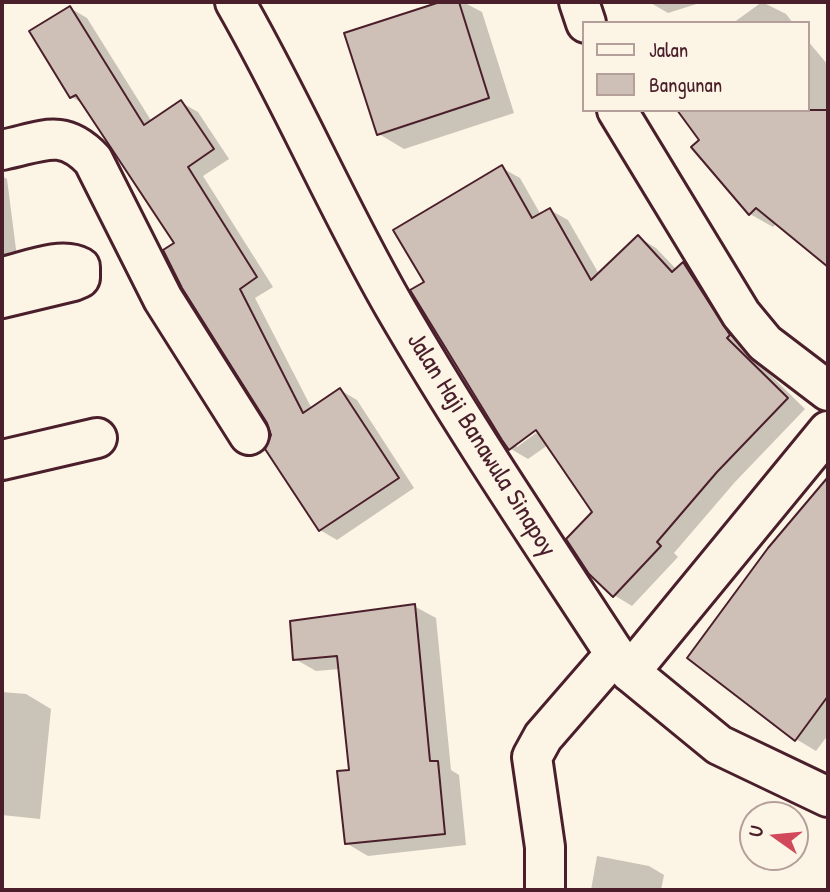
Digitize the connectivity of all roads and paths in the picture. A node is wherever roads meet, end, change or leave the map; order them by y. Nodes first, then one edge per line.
1 (235, 2) edge
2 (579, 2) edge
3 (585, 21) edge
4 (618, 112) edge
5 (2, 150) edge
6 (2, 277) edge
7 (2, 298) edge
8 (828, 391) edge
9 (828, 431) edge
10 (249, 435) dead end
11 (97, 438) dead end
12 (2, 460) edge
13 (623, 663) junction
14 (828, 797) edge
15 (545, 890) edge

1 - 13 main road, Jalan Haji Banawula Sinapoy
2 - 3 main road
4 - 8 main road
5 - 10 main road
6 - 7 main road
9 - 13 main road
11 - 12 main road
13 - 14 main road, Jalan Haji Banawula Sinapoy
13 - 15 main road

